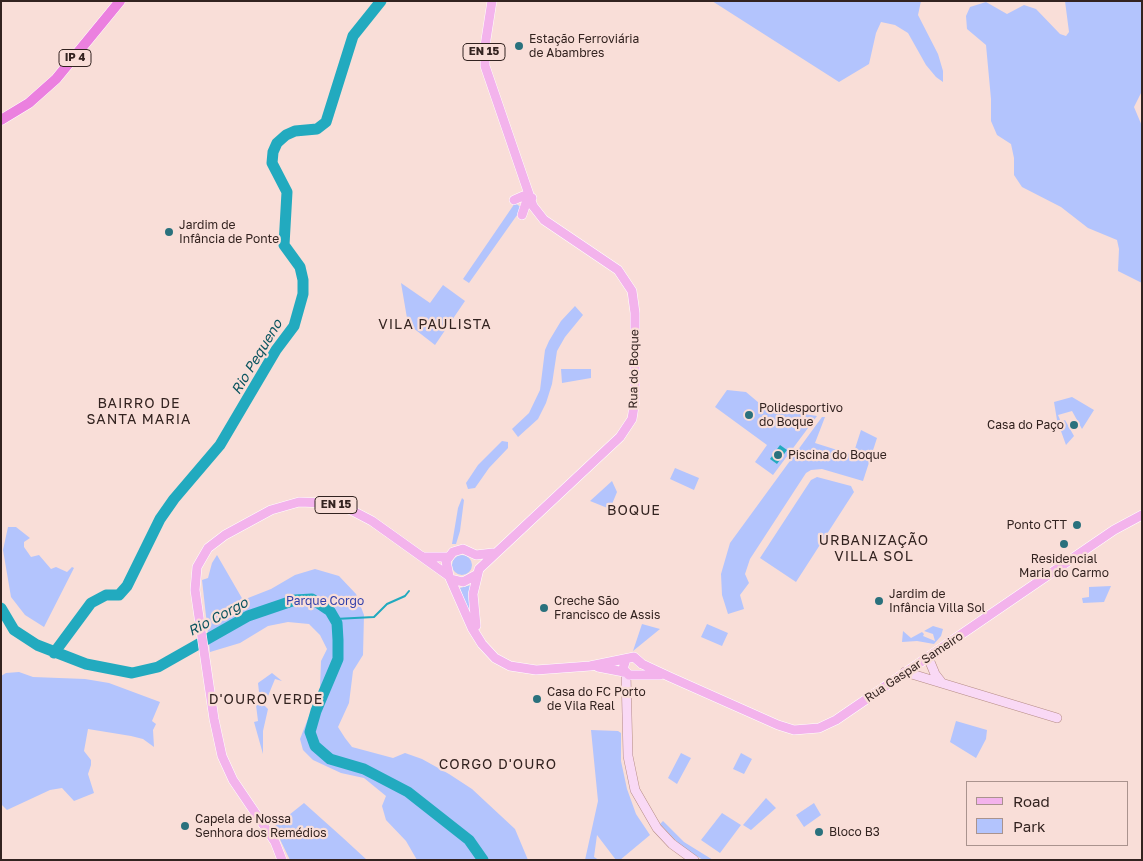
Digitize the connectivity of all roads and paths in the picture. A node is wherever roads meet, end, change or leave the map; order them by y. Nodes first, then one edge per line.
1 (113, 1) edge
2 (120, 1) edge
3 (492, 1) edge
4 (20, 106) junction
5 (1, 115) edge
6 (1, 120) edge
7 (514, 147) junction
8 (522, 176) junction
9 (529, 183) junction
10 (529, 196) junction
11 (541, 214) junction
12 (1142, 514) edge
13 (495, 552) junction
14 (476, 555) junction
15 (424, 557) junction
16 (448, 557) junction
17 (478, 572) junction
18 (450, 577) junction
19 (477, 634) junction
20 (928, 657) junction
21 (626, 659) junction
22 (642, 664) junction
23 (590, 666) junction
24 (905, 672) junction
25 (625, 673) junction
26 (639, 674) junction
27 (670, 677) junction
28 (942, 684) junction
29 (627, 701) junction
30 (1057, 718) dead end
31 (282, 860) edge
32 (694, 860) edge

1 - 4 highway, IP 4
2 - 4 highway, IP 4
3 - 7 main road, Rua do Boque / EN 15
4 - 5 highway, IP 4
4 - 6 highway, IP 4
7 - 8 main road, Rua do Boque / EN 15
7 - 9 main road, Rua do Boque / EN 15
8 - 10 main road, Rua do Boque / EN 15
8 - 10 main road
9 - 10 main road
9 - 11 main road, Rua do Boque / EN 15
10 - 11 main road, Rua do Boque / EN 15
10 - 11 main road
11 - 13 main road, Rua do Boque / EN 15
12 - 20 main road, Rua Gaspar Sameiro
13 - 14 main road
13 - 17 main road, EN 15
14 - 16 main road
14 - 17 main road
15 - 16 main road
15 - 18 main road, EN 15
15 - 31 main road, EN 15
16 - 18 main road
17 - 18 main road
17 - 19 main road
18 - 19 main road
19 - 23 main road
20 - 24 main road, Rua Gaspar Sameiro
20 - 28 main road
21 - 22 main road
21 - 23 main road
21 - 25 main road
22 - 26 main road
22 - 27 main road, Rua Gaspar Sameiro
23 - 25 main road
24 - 27 main road, Rua Gaspar Sameiro
24 - 28 main road
25 - 26 main road
25 - 29 main road
26 - 27 main road
26 - 29 main road
28 - 30 main road
29 - 32 main road

